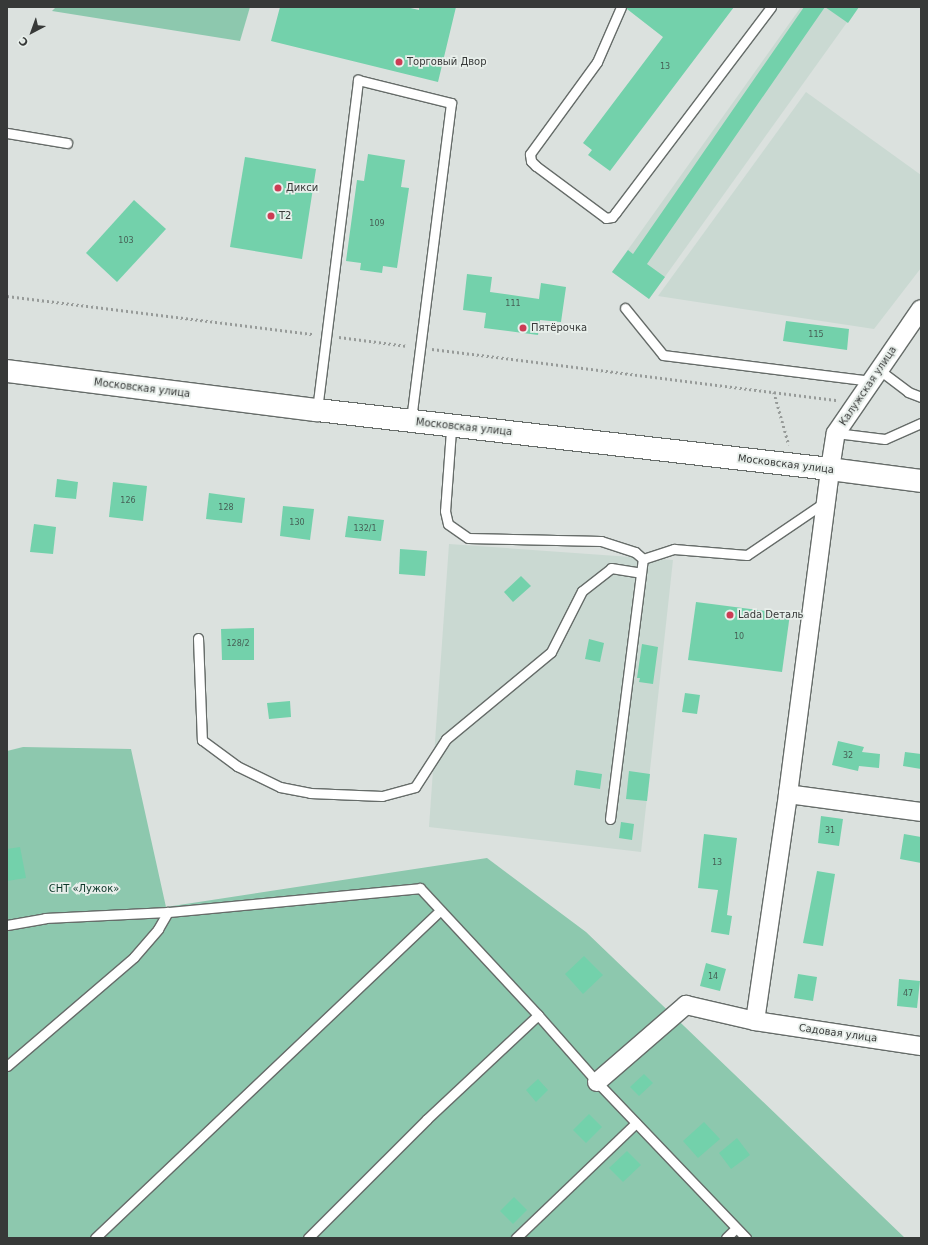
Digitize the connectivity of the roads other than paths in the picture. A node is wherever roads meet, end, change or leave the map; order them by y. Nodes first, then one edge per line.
1 (621, 7) edge
2 (771, 7) edge
3 (7, 133) edge
4 (67, 143) dead end
5 (625, 308) dead end
6 (921, 309) edge
7 (7, 371) edge
8 (875, 375) junction
9 (921, 397) edge
10 (317, 410) junction
11 (411, 421) junction
12 (921, 423) edge
13 (451, 430) dead end
14 (836, 433) junction
15 (830, 469) junction
16 (921, 481) edge
17 (825, 502) junction
18 (642, 559) junction
19 (641, 573) junction
20 (198, 638) dead end
21 (788, 794) junction
22 (921, 812) edge
23 (610, 819) dead end
24 (440, 911) junction
25 (168, 912) junction
26 (7, 926) edge
27 (538, 1015) junction
28 (755, 1021) junction
29 (921, 1046) edge
30 (7, 1066) edge
31 (597, 1082) junction
32 (636, 1123) junction
33 (736, 1228) junction
34 (95, 1238) edge
35 (308, 1238) edge
36 (516, 1238) edge
37 (726, 1238) edge
38 (746, 1238) edge

1 - 2 lane
3 - 4 lane
5 - 8 lane
6 - 8 street, Калужская улица
7 - 10 highway, Московская улица
8 - 9 lane
8 - 14 street, Калужская улица
10 - 11 highway, Московская улица
10 - 11 lane
11 - 15 highway, Московская улица
12 - 14 lane
13 - 18 lane
14 - 15 street, Калужская улица
15 - 16 highway, Московская улица
15 - 17 street, Калужская улица
17 - 18 lane
17 - 21 street, Калужская улица
18 - 19 lane
19 - 20 lane
19 - 23 lane
21 - 22 street
21 - 28 street, Калужская улица
24 - 25 lane
24 - 27 lane
24 - 34 lane
25 - 26 lane
25 - 30 lane
27 - 31 lane
27 - 35 lane
28 - 29 street, Садовая улица
28 - 31 street, Садовая улица
31 - 32 lane
32 - 33 lane
32 - 36 lane
33 - 37 lane
33 - 38 lane

